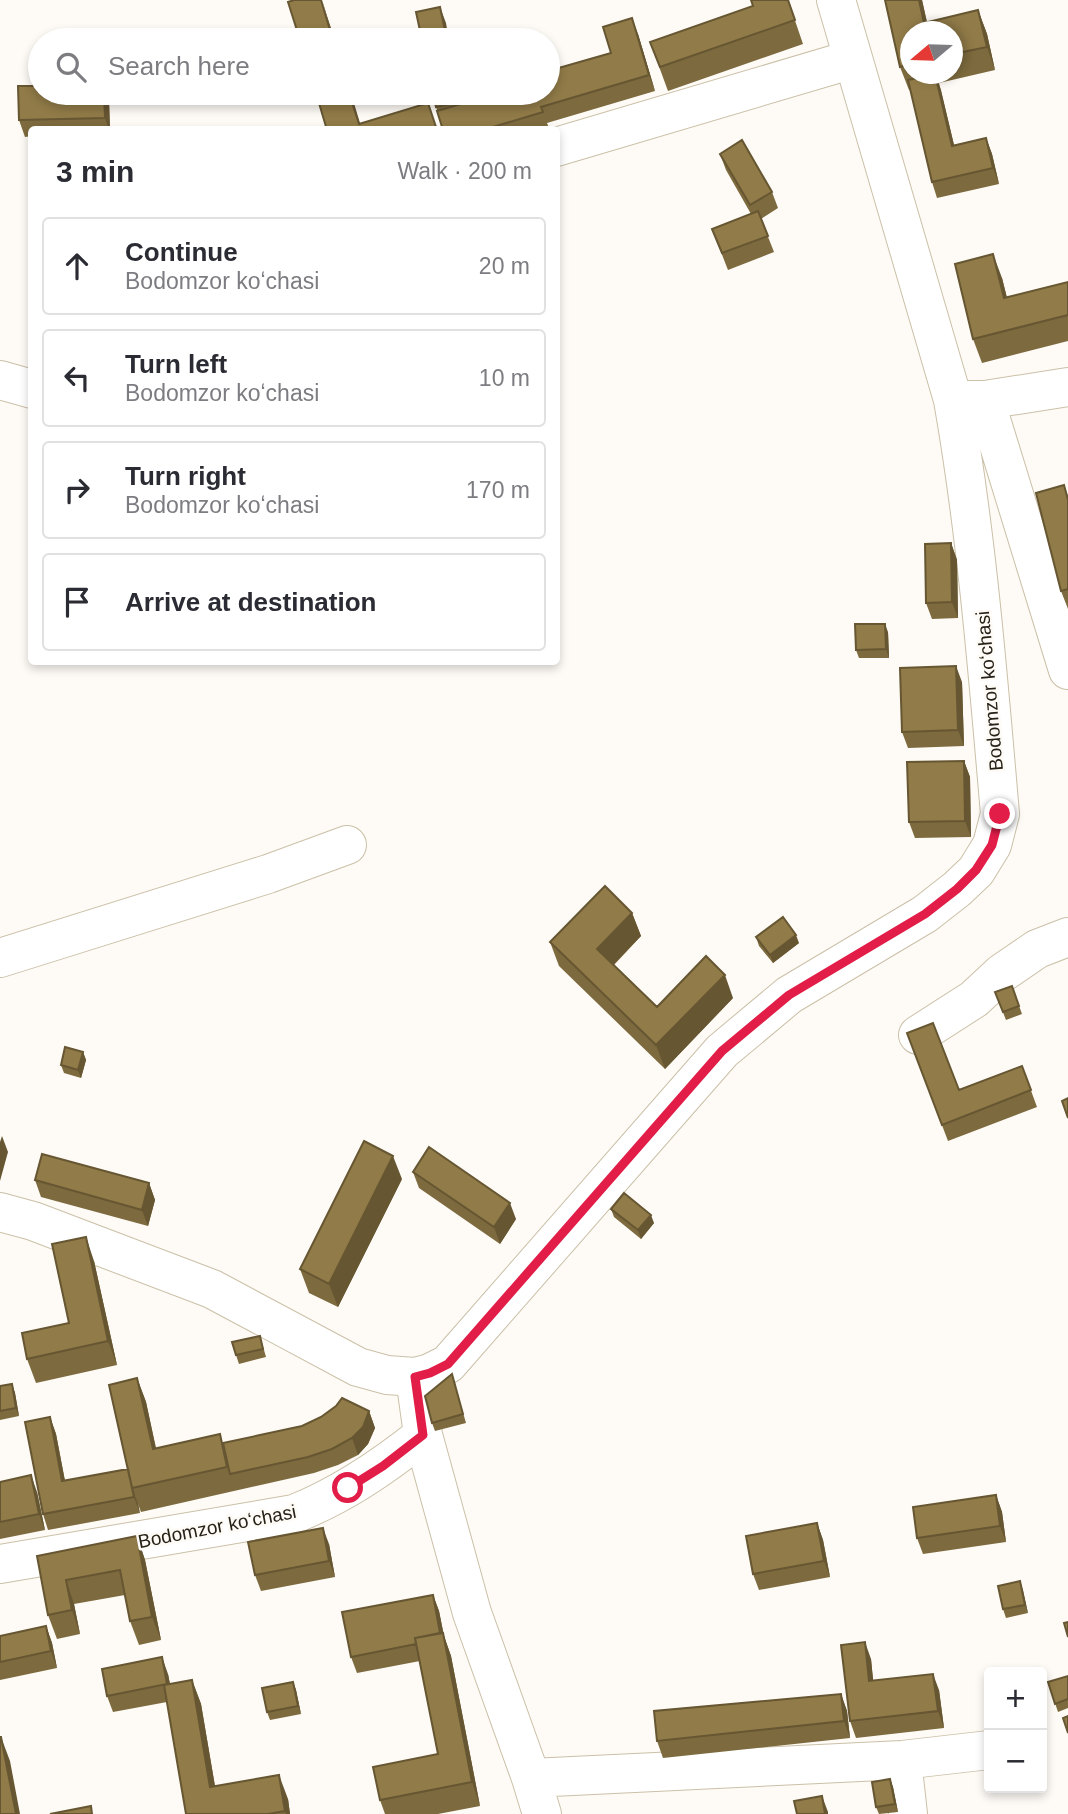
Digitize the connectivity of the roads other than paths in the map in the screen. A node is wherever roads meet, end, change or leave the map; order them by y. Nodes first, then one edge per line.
1 (836, 0) edge
2 (853, 59) junction
3 (560, 146) edge
4 (0, 380) edge
5 (1068, 387) edge
6 (28, 388) edge
7 (969, 400) junction
8 (1068, 670) edge
9 (347, 845) dead end
10 (1068, 937) edge
11 (0, 958) edge
12 (918, 1035) edge
13 (0, 1212) edge
14 (415, 1377) junction
15 (423, 1435) junction
16 (0, 1564) edge
17 (984, 1751) edge
18 (902, 1760) junction
19 (531, 1778) junction
20 (542, 1814) edge
21 (908, 1814) edge

1 - 2 street
2 - 3 street
2 - 7 street
4 - 6 street
5 - 7 street
7 - 8 street
7 - 14 street, Bodomzor koʻchasi
9 - 11 street
10 - 12 street
13 - 14 street
14 - 15 street
15 - 16 street, Bodomzor koʻchasi
15 - 19 street
17 - 18 street
18 - 19 street
18 - 21 street
19 - 20 street

